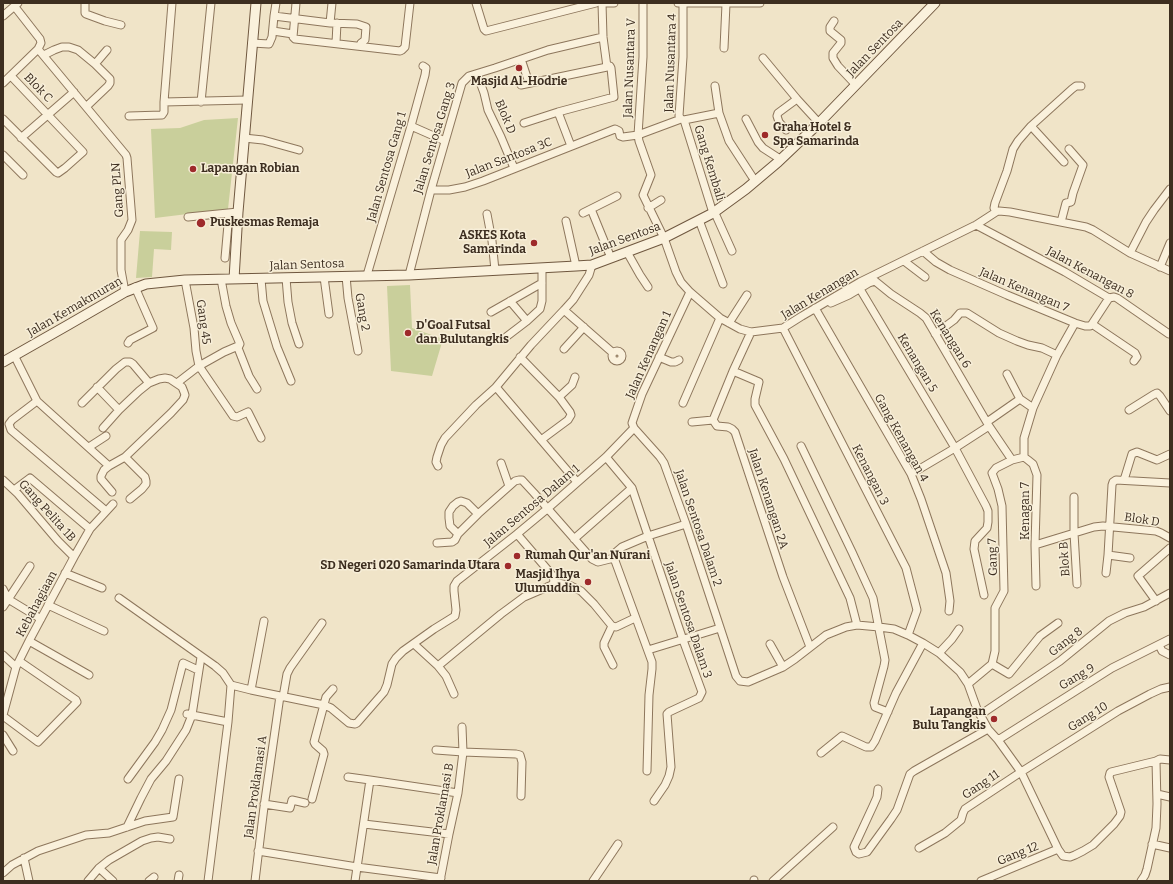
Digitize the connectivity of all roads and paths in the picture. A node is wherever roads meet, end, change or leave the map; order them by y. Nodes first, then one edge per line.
1 (85, 3) edge
2 (172, 3) edge
3 (211, 3) edge
4 (256, 3) edge
5 (276, 3) edge
6 (296, 3) edge
7 (332, 3) edge
8 (410, 3) edge
9 (476, 3) edge
10 (596, 3) edge
11 (602, 3) edge
12 (614, 3) edge
13 (643, 3) edge
14 (678, 3) edge
15 (683, 3) edge
16 (760, 3) edge
17 (935, 3) edge
18 (726, 4) edge
19 (17, 5) edge
20 (3, 16) edge
21 (274, 16) junction
22 (294, 19) junction
23 (834, 21) dead end
24 (334, 23) junction
25 (121, 25) dead end
26 (273, 31) junction
27 (293, 34) junction
28 (603, 37) junction
29 (252, 43) junction
30 (336, 43) junction
31 (360, 46) junction
32 (38, 48) junction
33 (724, 48) dead end
34 (107, 50) dead end
35 (44, 55) junction
36 (763, 58) dead end
37 (521, 59) junction
38 (95, 64) junction
39 (422, 66) dead end
40 (607, 66) junction
41 (477, 74) junction
42 (5, 80) edge
43 (856, 85) junction
44 (715, 86) dead end
45 (1082, 86) dead end
46 (74, 92) junction
47 (797, 99) junction
48 (247, 100) junction
49 (164, 102) junction
50 (201, 102) junction
51 (87, 106) junction
52 (558, 112) junction
53 (719, 113) junction
54 (49, 115) junction
55 (130, 116) dead end
56 (3, 119) edge
57 (683, 119) junction
58 (746, 119) dead end
59 (524, 123) dead end
60 (819, 123) junction
61 (411, 126) junction
62 (1031, 126) junction
63 (786, 130) dead end
64 (638, 134) junction
65 (21, 138) junction
66 (244, 138) junction
67 (445, 141) junction
68 (571, 146) junction
69 (1069, 149) dead end
70 (299, 150) dead end
71 (3, 154) edge
72 (780, 159) junction
73 (1064, 162) dead end
74 (514, 168) junction
75 (23, 175) dead end
76 (755, 181) junction
77 (1170, 189) edge
78 (431, 190) junction
79 (617, 196) dead end
80 (662, 200) dead end
81 (648, 208) junction
82 (591, 209) junction
83 (238, 212) junction
84 (714, 212) junction
85 (996, 212) junction
86 (228, 213) junction
87 (583, 213) dead end
88 (487, 214) dead end
89 (188, 217) dead end
90 (699, 220) junction
91 (566, 221) dead end
92 (1061, 222) junction
93 (976, 225) junction
94 (664, 238) junction
95 (1170, 243) edge
96 (923, 250) junction
97 (732, 251) dead end
98 (626, 252) junction
99 (1130, 253) junction
100 (225, 258) dead end
101 (611, 258) junction
102 (904, 261) junction
103 (592, 264) junction
104 (576, 266) junction
105 (1160, 267) junction
106 (542, 268) junction
107 (495, 270) junction
108 (1170, 271) edge
109 (367, 275) junction
110 (409, 275) junction
111 (346, 276) junction
112 (324, 277) junction
113 (925, 277) dead end
114 (286, 278) junction
115 (221, 279) junction
116 (234, 279) junction
117 (261, 279) junction
118 (185, 280) junction
119 (542, 283) junction
120 (723, 284) dead end
121 (648, 286) dead end
122 (135, 287) junction
123 (860, 288) junction
124 (125, 292) junction
125 (690, 292) junction
126 (747, 295) dead end
127 (1109, 298) junction
128 (510, 301) junction
129 (828, 301) junction
130 (815, 308) junction
131 (564, 310) junction
132 (491, 312) dead end
133 (329, 314) dead end
134 (720, 318) junction
135 (527, 321) junction
136 (728, 323) junction
137 (1075, 323) junction
138 (1092, 324) junction
139 (584, 327) junction
140 (783, 328) junction
141 (751, 332) junction
142 (935, 334) junction
143 (1168, 334) dead end
144 (506, 337) dead end
145 (128, 343) dead end
146 (299, 344) dead end
147 (238, 346) junction
148 (564, 349) dead end
149 (358, 351) dead end
150 (613, 353) dead end
151 (14, 355) junction
152 (1058, 355) junction
153 (520, 357) junction
154 (659, 357) junction
155 (680, 360) dead end
156 (1134, 361) dead end
157 (3, 362) edge
158 (199, 366) junction
159 (733, 371) junction
160 (1007, 374) dead end
161 (575, 377) dead end
162 (291, 381) dead end
163 (149, 383) junction
164 (177, 383) junction
165 (97, 387) junction
166 (496, 387) junction
167 (257, 389) dead end
168 (559, 396) junction
169 (1020, 399) junction
170 (37, 401) junction
171 (82, 403) dead end
172 (682, 403) dead end
173 (1033, 408) junction
174 (119, 410) junction
175 (1129, 410) dead end
176 (1170, 411) edge
177 (713, 420) junction
178 (692, 422) dead end
179 (988, 424) junction
180 (103, 428) dead end
181 (634, 428) junction
182 (106, 436) dead end
183 (261, 438) dead end
184 (541, 440) junction
185 (801, 446) dead end
186 (89, 447) junction
187 (955, 448) junction
188 (1170, 454) edge
189 (125, 457) junction
190 (606, 457) junction
191 (1024, 457) junction
192 (1012, 460) junction
193 (501, 463) dead end
194 (109, 466) junction
195 (438, 466) dead end
196 (911, 474) junction
197 (3, 480) edge
198 (1124, 480) junction
199 (577, 482) junction
200 (1170, 483) edge
201 (510, 486) junction
202 (632, 488) junction
203 (14, 490) junction
204 (112, 492) dead end
205 (1074, 497) dead end
206 (130, 499) dead end
207 (113, 504) dead end
208 (547, 509) junction
209 (106, 510) junction
210 (478, 514) junction
211 (686, 524) junction
212 (1109, 526) junction
213 (90, 529) junction
214 (458, 534) junction
215 (518, 534) junction
216 (1074, 534) junction
217 (648, 536) junction
218 (1170, 538) edge
219 (574, 539) junction
220 (437, 542) dead end
221 (1035, 545) junction
222 (1170, 548) edge
223 (1108, 555) junction
224 (74, 557) junction
225 (614, 558) junction
226 (1130, 558) dead end
227 (30, 566) dead end
228 (65, 573) junction
229 (1106, 573) dead end
230 (554, 582) junction
231 (1077, 584) dead end
232 (1036, 586) dead end
233 (102, 588) dead end
234 (3, 590) edge
235 (1170, 593) edge
236 (984, 595) dead end
237 (119, 598) dead end
238 (8, 599) junction
239 (1156, 601) junction
240 (48, 605) junction
241 (3, 607) edge
242 (949, 611) dead end
243 (635, 618) junction
244 (41, 619) junction
245 (264, 621) dead end
246 (322, 623) dead end
247 (1058, 623) dead end
248 (612, 626) junction
249 (857, 626) junction
250 (879, 627) junction
251 (720, 628) junction
252 (959, 629) dead end
253 (104, 631) dead end
254 (908, 635) junction
255 (1170, 639) edge
256 (683, 640) junction
257 (29, 641) junction
258 (923, 643) junction
259 (414, 644) junction
260 (770, 644) dead end
261 (1159, 645) junction
262 (810, 646) junction
263 (648, 650) junction
264 (939, 653) junction
265 (3, 654) edge
266 (1170, 655) edge
267 (201, 657) junction
268 (18, 664) junction
269 (992, 664) junction
270 (613, 665) dead end
271 (438, 666) junction
272 (783, 667) junction
273 (198, 670) junction
274 (89, 674) dead end
275 (968, 684) junction
276 (231, 685) junction
277 (1170, 687) edge
278 (333, 689) dead end
279 (251, 690) junction
280 (454, 694) dead end
281 (281, 696) junction
282 (324, 705) junction
283 (888, 712) junction
284 (189, 714) junction
285 (3, 715) edge
286 (980, 715) junction
287 (228, 722) junction
288 (462, 727) dead end
289 (988, 729) junction
290 (3, 735) edge
291 (998, 740) junction
292 (436, 750) dead end
293 (13, 751) dead end
294 (462, 752) junction
295 (821, 753) dead end
296 (1170, 760) edge
297 (1156, 761) junction
298 (647, 771) dead end
299 (1021, 772) junction
300 (348, 777) dead end
301 (128, 779) dead end
302 (179, 779) dead end
303 (369, 779) junction
304 (878, 789) dead end
305 (458, 793) junction
306 (1157, 794) junction
307 (521, 796) dead end
308 (1170, 797) edge
309 (654, 801) dead end
310 (264, 804) junction
311 (364, 824) junction
312 (127, 827) junction
313 (833, 827) dead end
314 (449, 834) junction
315 (170, 839) dead end
316 (618, 844) dead end
317 (1152, 844) junction
318 (1057, 847) junction
319 (919, 848) dead end
320 (1170, 848) edge
321 (258, 851) junction
322 (24, 858) junction
323 (99, 868) junction
324 (357, 868) junction
325 (3, 873) edge
326 (990, 879) edge
327 (441, 880) edge
328 (29, 881) edge
329 (88, 881) edge
330 (113, 881) edge
331 (208, 881) edge
332 (255, 881) edge
333 (356, 881) edge
334 (593, 881) edge
335 (772, 881) edge
336 (981, 881) edge
337 (1141, 881) edge

1 - 25 street
2 - 49 street
3 - 50 street
4 - 29 street
5 - 21 street
6 - 22 street
7 - 24 street
8 - 31 street
9 - 10 street
11 - 12 street
11 - 28 street
13 - 64 street, Jalan Nusantara V
14 - 15 street
15 - 18 street
15 - 57 street, Jalan Nusantara 4
16 - 18 street
17 - 43 street, Jalan Sentosa
18 - 33 street
19 - 20 street
19 - 32 street
21 - 22 street
21 - 26 street
22 - 24 street
22 - 27 street
23 - 43 street
24 - 30 street
24 - 31 street
26 - 27 street
26 - 29 street
27 - 30 street
28 - 37 street, Jalan Sentosa Gang 3
28 - 40 street
29 - 48 street
30 - 31 street
32 - 35 street, Gang PLN
32 - 42 street
34 - 38 street
35 - 38 street
35 - 46 street, Gang PLN
36 - 47 street
37 - 40 street
37 - 41 street, Jalan Sentosa Gang 3
38 - 51 street
39 - 61 street, Jalan Sentosa Gang 1
40 - 52 street
41 - 67 street, Jalan Sentosa Gang 3
41 - 74 street, Blok D
42 - 54 street, Blok C
43 - 60 street, Jalan Sentosa
44 - 53 street
45 - 62 street
46 - 51 street, Gang PLN
46 - 54 street
47 - 60 street
47 - 63 street
48 - 50 street
48 - 66 street
49 - 50 street
49 - 55 street
51 - 124 street, Gang PLN
52 - 59 street
52 - 68 street
53 - 57 street
53 - 76 street
54 - 65 street
54 - 65 street, Blok C
56 - 65 street
57 - 64 street
57 - 84 street, Gang Kembali
58 - 72 street
60 - 72 street, Jalan Sentosa
61 - 67 street
61 - 109 street, Jalan Sentosa Gang 1
62 - 73 street
62 - 85 street
64 - 68 street, Jalan Santosa 3C
64 - 81 street, Jalan Nusantara V
66 - 70 street
66 - 83 street
67 - 78 street, Jalan Sentosa Gang 3
68 - 74 street, Jalan Santosa 3C
69 - 92 street
71 - 75 street
72 - 76 street, Jalan Sentosa
74 - 78 street, Jalan Santosa 3C
76 - 84 street, Jalan Sentosa
77 - 99 street
78 - 110 street, Jalan Sentosa Gang 3
79 - 82 street
80 - 81 street
81 - 94 street, Jalan Kenangan
82 - 87 street
82 - 101 street
83 - 86 street
83 - 116 street
84 - 90 street, Jalan Sentosa
84 - 97 street, Gang Kembali
85 - 92 street
85 - 93 street, Jalan Kenangan
86 - 89 street
86 - 100 street
88 - 107 street
90 - 94 street, Jalan Sentosa
90 - 120 street
91 - 104 street
92 - 99 street
93 - 96 street, Jalan Kenangan
93 - 127 street, Jalan Kenangan 8
94 - 98 street, Jalan Sentosa
94 - 125 street, Jalan Kenangan
95 - 105 street
96 - 102 street, Jalan Kenangan
96 - 137 street, Jalan Kenangan 7
98 - 101 street, Jalan Sentosa
98 - 121 street
99 - 105 street
101 - 103 street, Jalan Sentosa
102 - 113 street
102 - 129 street, Jalan Kenangan
103 - 104 street, Jalan Sentosa
103 - 131 street
104 - 106 street, Jalan Sentosa
105 - 108 street
106 - 107 street, Jalan Sentosa
106 - 119 street
107 - 110 street, Jalan Sentosa
109 - 110 street, Jalan Sentosa
109 - 111 street, Jalan Sentosa
111 - 112 street, Jalan Sentosa
111 - 149 street, Gang 2
112 - 114 street, Jalan Sentosa
112 - 133 street
114 - 117 street, Jalan Sentosa
114 - 146 street
115 - 116 street, Jalan Kemakmuran
115 - 118 street, Jalan Kemakmuran
115 - 147 street
116 - 117 street, Jalan Sentosa
117 - 162 street
118 - 122 street, Jalan Kemakmuran
118 - 158 street, Gang 45
119 - 128 street
119 - 135 street
122 - 124 street, Jalan Kemakmuran
122 - 145 street
123 - 129 street, Kenangan 6
123 - 142 street, Kenangan 6
123 - 187 street, Kenangan 5
124 - 151 street, Jalan Kemakmuran
125 - 134 street, Jalan Kenangan
125 - 154 street, Jalan Kenangan 1
126 - 136 street
127 - 138 street
127 - 143 street, Jalan Kenangan 8
128 - 132 street
128 - 135 street
129 - 130 street, Jalan Kenangan
130 - 140 street, Jalan Kenangan
130 - 196 street, Gang Kenangan 4
131 - 139 street
131 - 153 street
134 - 136 street, Jalan Kenangan
134 - 172 street
135 - 144 street
136 - 141 street, Jalan Kenangan
137 - 138 street, Jalan Kenangan 7
137 - 152 street
138 - 156 street
139 - 148 street
139 - 150 street
140 - 141 street, Jalan Kenangan
140 - 254 street, Kenangan 3
141 - 159 street
142 - 152 street
142 - 179 street, Kenangan 6
147 - 158 street
147 - 167 street
151 - 157 street, Jalan Kemakmuran
151 - 170 street
152 - 173 street
153 - 166 street
153 - 168 street
154 - 155 street
154 - 181 street, Jalan Kenangan 1
158 - 164 street
158 - 183 street
159 - 177 street
159 - 249 street, Jalan Kenangan 2A
160 - 169 street
161 - 168 street
163 - 164 street
163 - 165 street
163 - 174 street
164 - 189 street
165 - 171 street
165 - 174 street
166 - 184 street
166 - 195 street
168 - 184 street
169 - 173 street
169 - 179 street
170 - 186 street
170 - 209 street
173 - 191 street
174 - 180 street
175 - 176 street
177 - 178 street
177 - 262 street, Jalan Kenangan 2A
179 - 187 street
179 - 192 street, Kenangan 6
181 - 190 street, Jalan Sentosa Dalam 1
181 - 211 street, Jalan Sentosa Dalam 2
182 - 186 street
184 - 199 street
185 - 250 street
186 - 194 street
187 - 196 street
187 - 236 street, Kenangan 5
188 - 198 street
189 - 194 street
189 - 206 street
190 - 199 street, Jalan Sentosa Dalam 1
190 - 202 street, Jalan Sentosa Dalam 3
191 - 192 street
191 - 221 street, Kenagan 7
192 - 269 street, Gang 7
193 - 201 street
194 - 204 street
196 - 242 street, Gang Kenangan 4
197 - 203 street, Gang Pelita 1B
198 - 200 street
198 - 212 street
199 - 208 street, Jalan Sentosa Dalam 1
201 - 208 street
201 - 210 street
202 - 217 street, Jalan Sentosa Dalam 3
202 - 219 street
203 - 213 street
203 - 224 street, Gang Pelita 1B
205 - 216 street
207 - 209 street, Kebahagiaan
208 - 215 street, Jalan Sentosa Dalam 1
208 - 219 street
209 - 213 street, Kebahagiaan
210 - 214 street
210 - 214 street
211 - 217 street
211 - 251 street, Jalan Sentosa Dalam 2
212 - 216 street, Kenagan 7
212 - 218 street, Blok D
212 - 223 street
213 - 224 street, Kebahagiaan
214 - 220 street
215 - 230 street
215 - 259 street, Jalan Sentosa Dalam 1
216 - 221 street, Kenagan 7
216 - 231 street, Blok B
217 - 225 street
217 - 256 street, Jalan Sentosa Dalam 3
219 - 225 street
221 - 232 street
222 - 239 street
223 - 226 street
223 - 229 street
224 - 228 street, Kebahagiaan
225 - 243 street
227 - 238 street
228 - 233 street
228 - 240 street, Kebahagiaan
230 - 248 street
230 - 271 street
234 - 238 street
235 - 239 street, Gang 8
237 - 267 street
238 - 241 street
238 - 244 street
239 - 286 street, Gang 8
240 - 244 street, Kebahagiaan
240 - 253 street
243 - 248 street
243 - 263 street
244 - 257 street, Kebahagiaan
245 - 279 street
246 - 281 street, Jalan Proklamasi A
247 - 269 street
248 - 270 street
249 - 250 street
249 - 262 street
250 - 254 street
250 - 283 street
251 - 256 street
251 - 272 street, Jalan Sentosa Dalam 2
252 - 264 street
254 - 258 street
255 - 261 street, Gang 9
256 - 263 street
256 - 309 street, Jalan Sentosa Dalam 3
257 - 268 street, Kebahagiaan
257 - 274 street
258 - 264 street
258 - 283 street
259 - 271 street
259 - 282 street
260 - 272 street
261 - 266 street
261 - 291 street, Gang 9
262 - 272 street
263 - 298 street
264 - 275 street
265 - 268 street
267 - 273 street
267 - 276 street
268 - 285 street, Kebahagiaan
268 - 285 street
269 - 275 street
271 - 280 street
273 - 284 street
273 - 301 street
275 - 286 street
276 - 279 street
276 - 287 street
277 - 299 street, Gang 10
278 - 282 street
279 - 281 street
281 - 282 street
281 - 310 street, Jalan Proklamasi A
282 - 310 street
283 - 295 street
284 - 287 street
284 - 312 street
286 - 289 street
287 - 331 street
288 - 294 street, Jalan Proklamasi B
289 - 291 street
289 - 304 street
290 - 293 street
291 - 299 street
292 - 294 street
294 - 305 street, Jalan Proklamasi B
294 - 307 street
296 - 297 street
297 - 306 street
297 - 318 street
299 - 318 street
299 - 319 street, Gang 11
300 - 303 street
302 - 312 street
303 - 305 street
303 - 311 street
305 - 314 street, Jalan Proklamasi B
306 - 308 street
306 - 317 street
310 - 321 street, Jalan Proklamasi A
311 - 314 street
311 - 324 street
312 - 322 street
313 - 335 street
314 - 327 street, Jalan Proklamasi B
315 - 323 street
316 - 334 street
317 - 320 street
317 - 337 street
318 - 326 street, Gang 12
321 - 324 street
321 - 332 street, Jalan Proklamasi A
322 - 325 street
322 - 328 street
323 - 329 street
323 - 330 street
324 - 327 street
324 - 333 street
326 - 336 street, Gang 12

